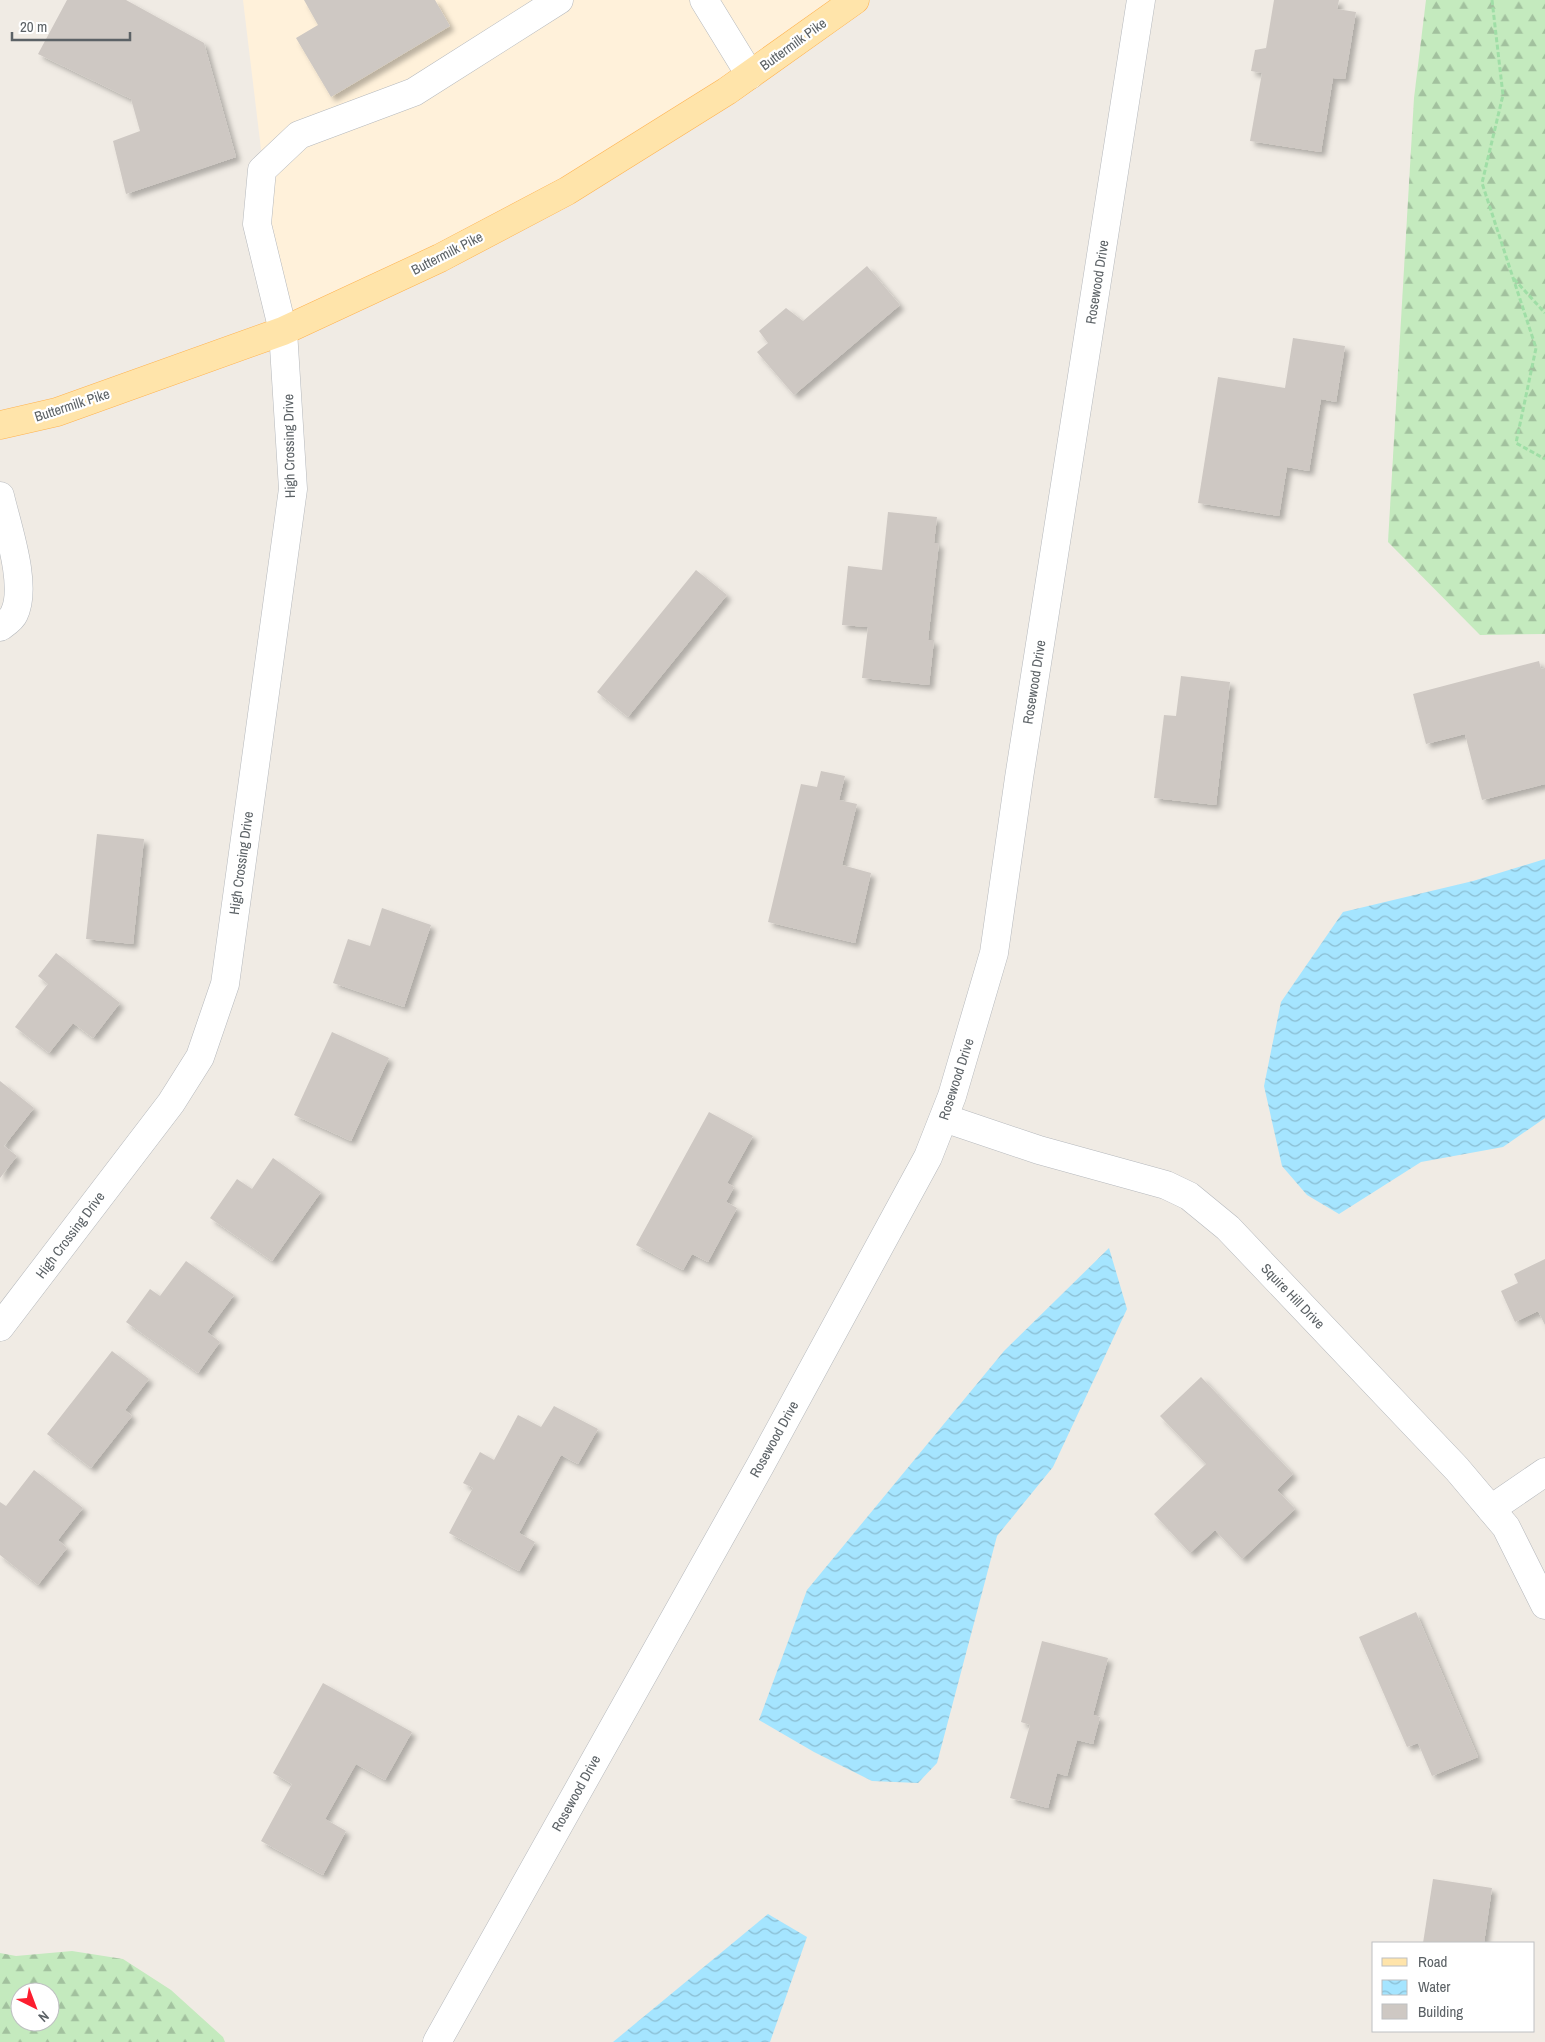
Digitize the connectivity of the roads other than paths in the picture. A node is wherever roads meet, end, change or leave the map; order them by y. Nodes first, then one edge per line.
1 (559, 0) edge
2 (704, 0) edge
3 (854, 0) edge
4 (1141, 0) edge
5 (750, 75) junction
6 (283, 331) junction
7 (0, 425) edge
8 (0, 496) edge
9 (0, 627) edge
10 (944, 1118) junction
11 (0, 1327) edge
12 (1545, 1472) edge
13 (1491, 1509) junction
14 (1545, 1605) edge
15 (437, 2042) edge

1 - 6 street, High Crossing Drive
2 - 5 street
3 - 5 main road, Buttermilk Pike
4 - 10 street, Rosewood Drive
5 - 6 main road, Buttermilk Pike
6 - 7 main road, Buttermilk Pike
6 - 11 street, High Crossing Drive
8 - 9 street
10 - 13 street, Squire Hill Drive
10 - 15 street, Rosewood Drive
12 - 13 street
13 - 14 street, Squire Hill Drive

